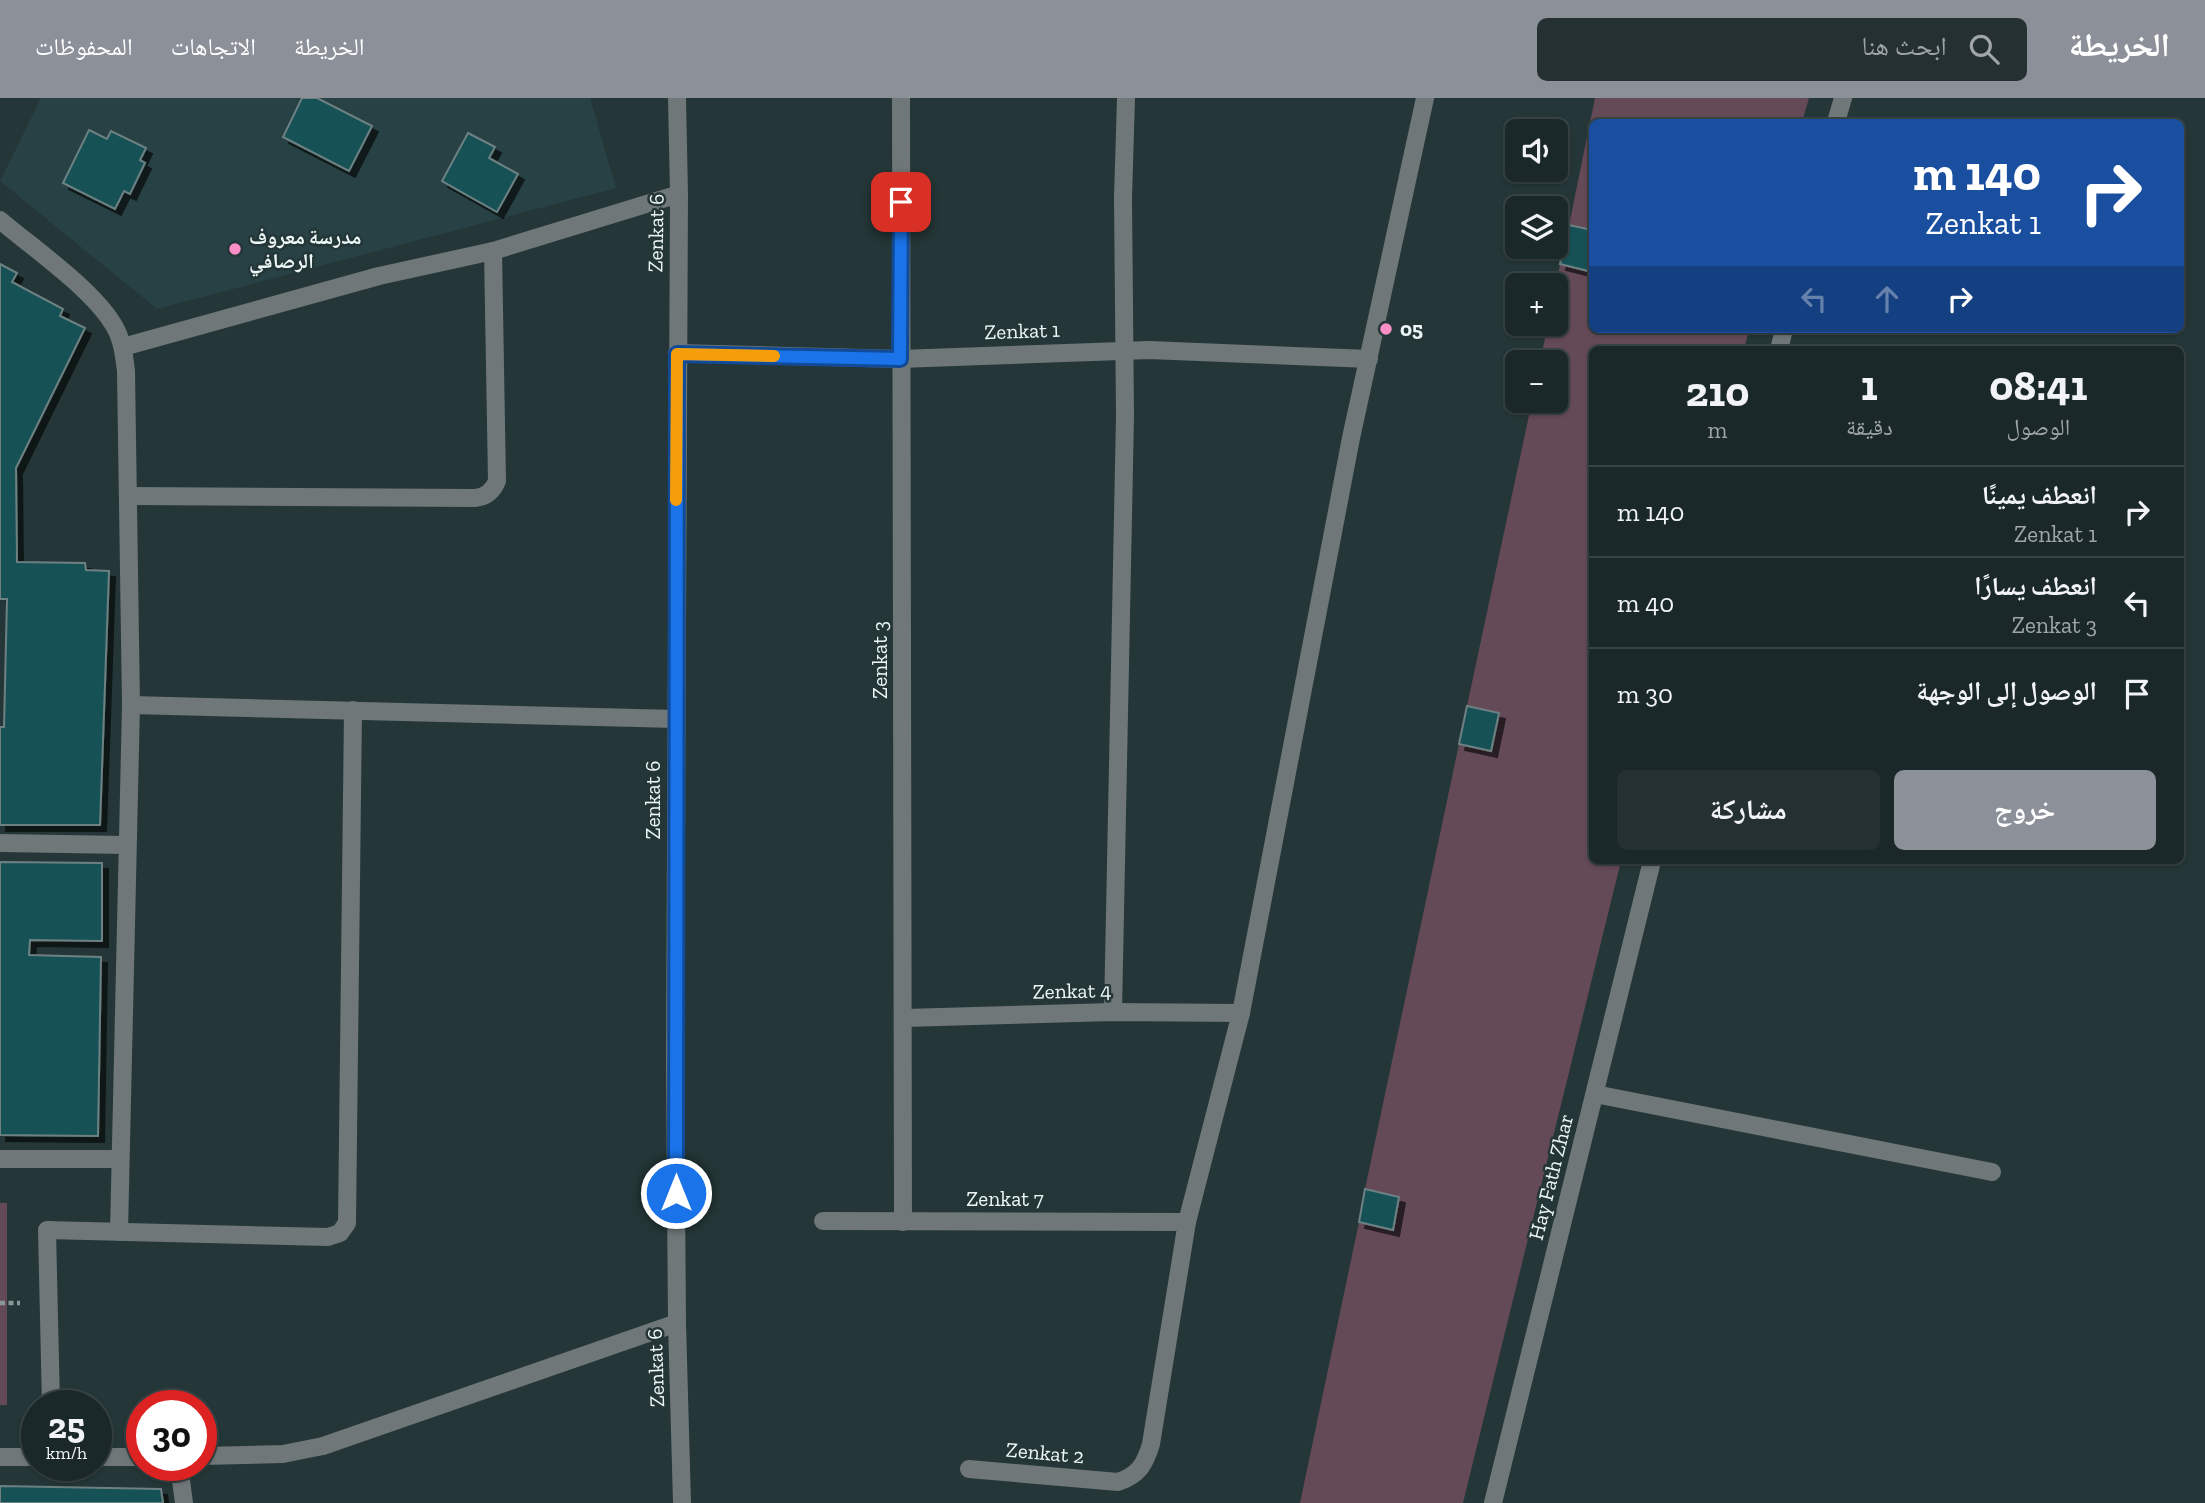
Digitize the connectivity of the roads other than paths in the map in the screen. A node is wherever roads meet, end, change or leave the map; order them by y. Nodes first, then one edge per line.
1 (677, 98) edge
2 (901, 98) edge
3 (1126, 98) edge
4 (1425, 98) edge
5 (1843, 98) edge
6 (1837, 119) edge
7 (679, 194) junction
8 (0, 220) edge
9 (493, 251) junction
10 (123, 347) junction
11 (1124, 351) junction
12 (677, 354) junction
13 (900, 359) junction
14 (1369, 359) junction
15 (129, 496) junction
16 (131, 705) junction
17 (353, 710) junction
18 (676, 719) junction
19 (0, 843) edge
20 (126, 845) junction
21 (1651, 864) edge
22 (1113, 1012) junction
23 (1241, 1013) junction
24 (905, 1018) junction
25 (1595, 1094) junction
26 (0, 1159) edge
27 (120, 1160) junction
28 (1992, 1172) dead end
29 (823, 1222) dead end
30 (904, 1222) junction
31 (1187, 1223) junction
32 (119, 1232) junction
33 (677, 1323) junction
34 (51, 1390) edge
35 (217, 1456) edge
36 (0, 1457) edge
37 (21, 1457) edge
38 (969, 1469) dead end
39 (182, 1481) edge
40 (184, 1503) edge
41 (682, 1503) edge
42 (1493, 1503) edge

1 - 7 street, Zenkat 6
2 - 13 street, Zenkat 3
3 - 11 street
4 - 14 street
5 - 6 street
7 - 9 street
7 - 12 street, Zenkat 6
8 - 10 street
9 - 10 street
9 - 15 street
10 - 15 street
11 - 13 street, Zenkat 1
11 - 14 street, Zenkat 1
11 - 22 street
12 - 13 street, Zenkat 1
12 - 18 street, Zenkat 6
13 - 24 street, Zenkat 3
14 - 23 street
15 - 16 street
16 - 17 street
16 - 20 street
17 - 18 street
17 - 32 street
18 - 33 street, Zenkat 6
19 - 20 street
20 - 27 street
21 - 25 street, Hay Fath Zhar
22 - 23 street, Zenkat 4
22 - 24 street, Zenkat 4
23 - 31 street
24 - 30 street, Zenkat 3
25 - 28 street
25 - 42 street, Hay Fath Zhar
26 - 27 street
27 - 32 street
29 - 30 street, Zenkat 7
30 - 31 street, Zenkat 7
31 - 38 street, Zenkat 2
32 - 34 street
33 - 35 street
33 - 41 street, Zenkat 6
36 - 37 street
39 - 40 street

